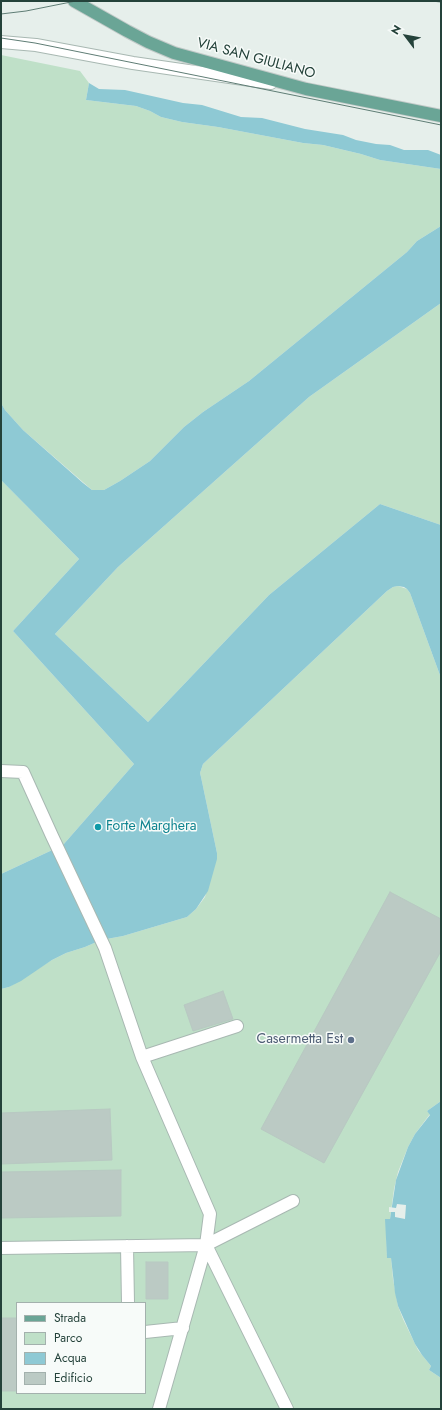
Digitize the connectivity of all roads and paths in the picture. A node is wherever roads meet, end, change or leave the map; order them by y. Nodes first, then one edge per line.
1 (74, 1) edge
2 (1, 42) edge
3 (306, 88) junction
4 (441, 116) edge
5 (1, 771) edge
6 (237, 1026) dead end
7 (142, 1057) junction
8 (293, 1200) dead end
9 (206, 1245) junction
10 (127, 1246) junction
11 (1, 1248) edge
12 (128, 1302) edge
13 (183, 1328) junction
14 (146, 1332) edge
15 (159, 1409) edge
16 (287, 1409) edge

1 - 3 main road, VIA SAN GIULIANO
2 - 3 street
3 - 4 main road, VIA SAN GIULIANO
5 - 7 street
6 - 7 street
7 - 9 street
8 - 9 street
9 - 10 street
9 - 13 street
9 - 16 street
10 - 11 street
10 - 12 street
13 - 14 street
13 - 15 street

